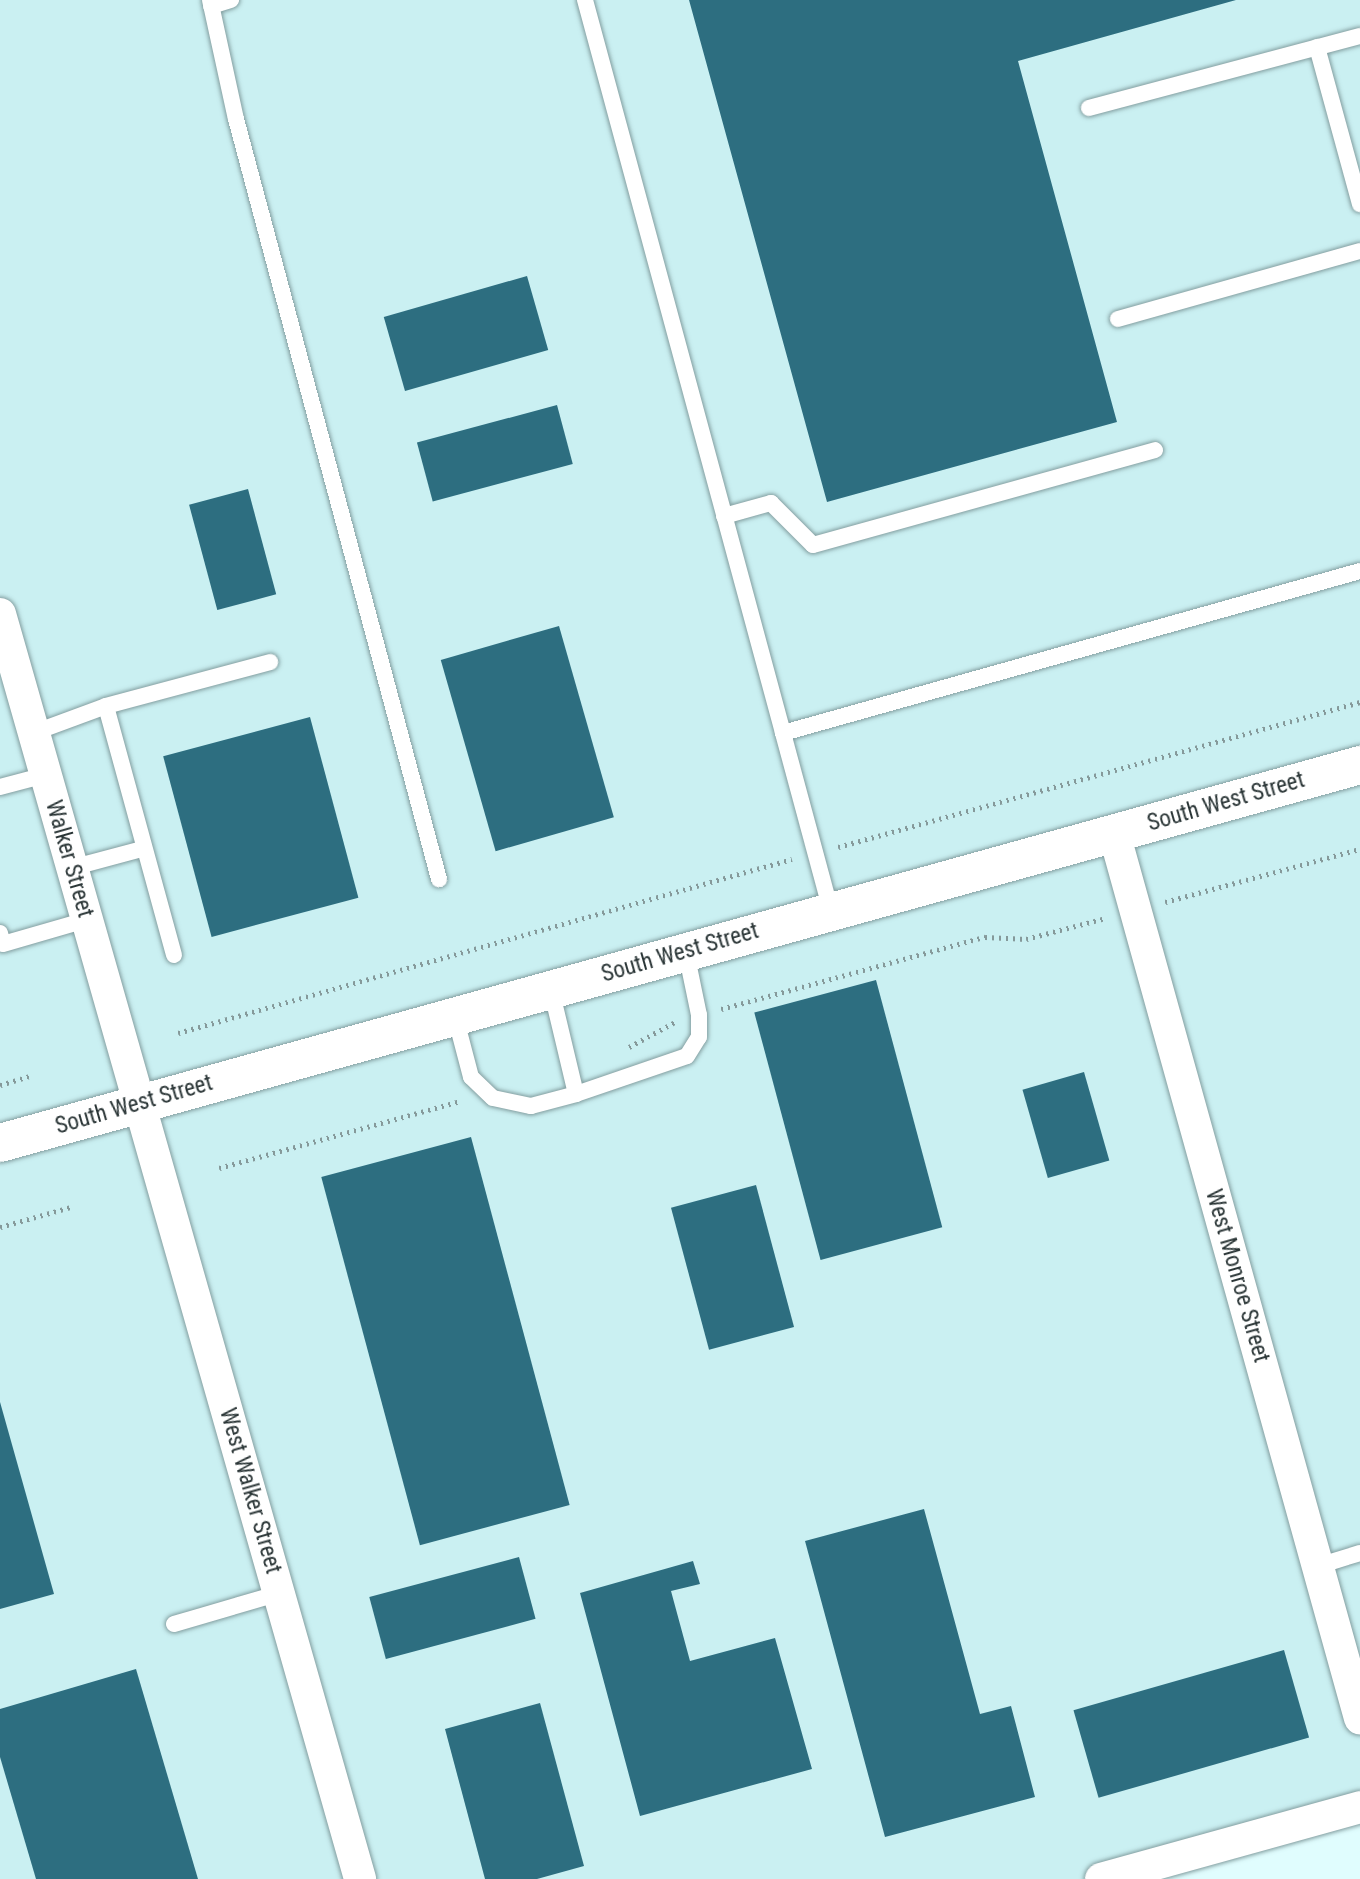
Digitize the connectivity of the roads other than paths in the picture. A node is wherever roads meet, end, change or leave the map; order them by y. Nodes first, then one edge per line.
1 (231, 0) edge
2 (585, 0) edge
3 (211, 3) edge
4 (1360, 36) edge
5 (1317, 47) junction
6 (1089, 108) dead end
7 (1360, 204) edge
8 (1360, 251) edge
9 (1118, 319) dead end
10 (1155, 450) dead end
11 (724, 516) junction
12 (1360, 570) edge
13 (0, 614) edge
14 (270, 662) dead end
15 (106, 706) junction
16 (33, 733) junction
17 (783, 733) junction
18 (1360, 765) edge
19 (45, 775) junction
20 (0, 787) edge
21 (1114, 833) junction
22 (142, 849) junction
23 (71, 867) junction
24 (439, 879) dead end
25 (831, 911) junction
26 (86, 920) junction
27 (0, 933) edge
28 (686, 952) junction
29 (174, 955) dead end
30 (551, 989) junction
31 (455, 1016) junction
32 (576, 1094) junction
33 (137, 1104) junction
34 (0, 1143) edge
35 (1360, 1553) edge
36 (1318, 1566) junction
37 (280, 1593) junction
38 (174, 1624) dead end
39 (1360, 1718) edge
40 (1360, 1807) edge
41 (360, 1879) edge
42 (1101, 1879) edge

1 - 3 lane
2 - 11 lane
3 - 24 lane
4 - 5 lane
5 - 6 lane
5 - 7 lane
8 - 9 lane
10 - 11 lane
11 - 17 lane
12 - 17 lane
13 - 16 street, Walker Street
14 - 15 lane
15 - 16 lane
15 - 22 lane
16 - 19 street, Walker Street
17 - 25 lane
18 - 21 main road, South West Street
19 - 20 lane
19 - 23 street, Walker Street
21 - 25 main road, South West Street
21 - 36 street, West Monroe Street
22 - 23 lane
22 - 29 lane
23 - 26 street, Walker Street
25 - 28 main road, South West Street
26 - 27 lane
26 - 33 street, Walker Street
28 - 30 main road, South West Street
28 - 32 lane
30 - 31 main road, South West Street
30 - 32 lane
31 - 32 lane
31 - 33 main road, South West Street
33 - 34 main road, South West Street
33 - 37 street, West Walker Street
35 - 36 lane
36 - 39 street, West Monroe Street
37 - 38 lane
37 - 41 street, West Walker Street
40 - 42 street

